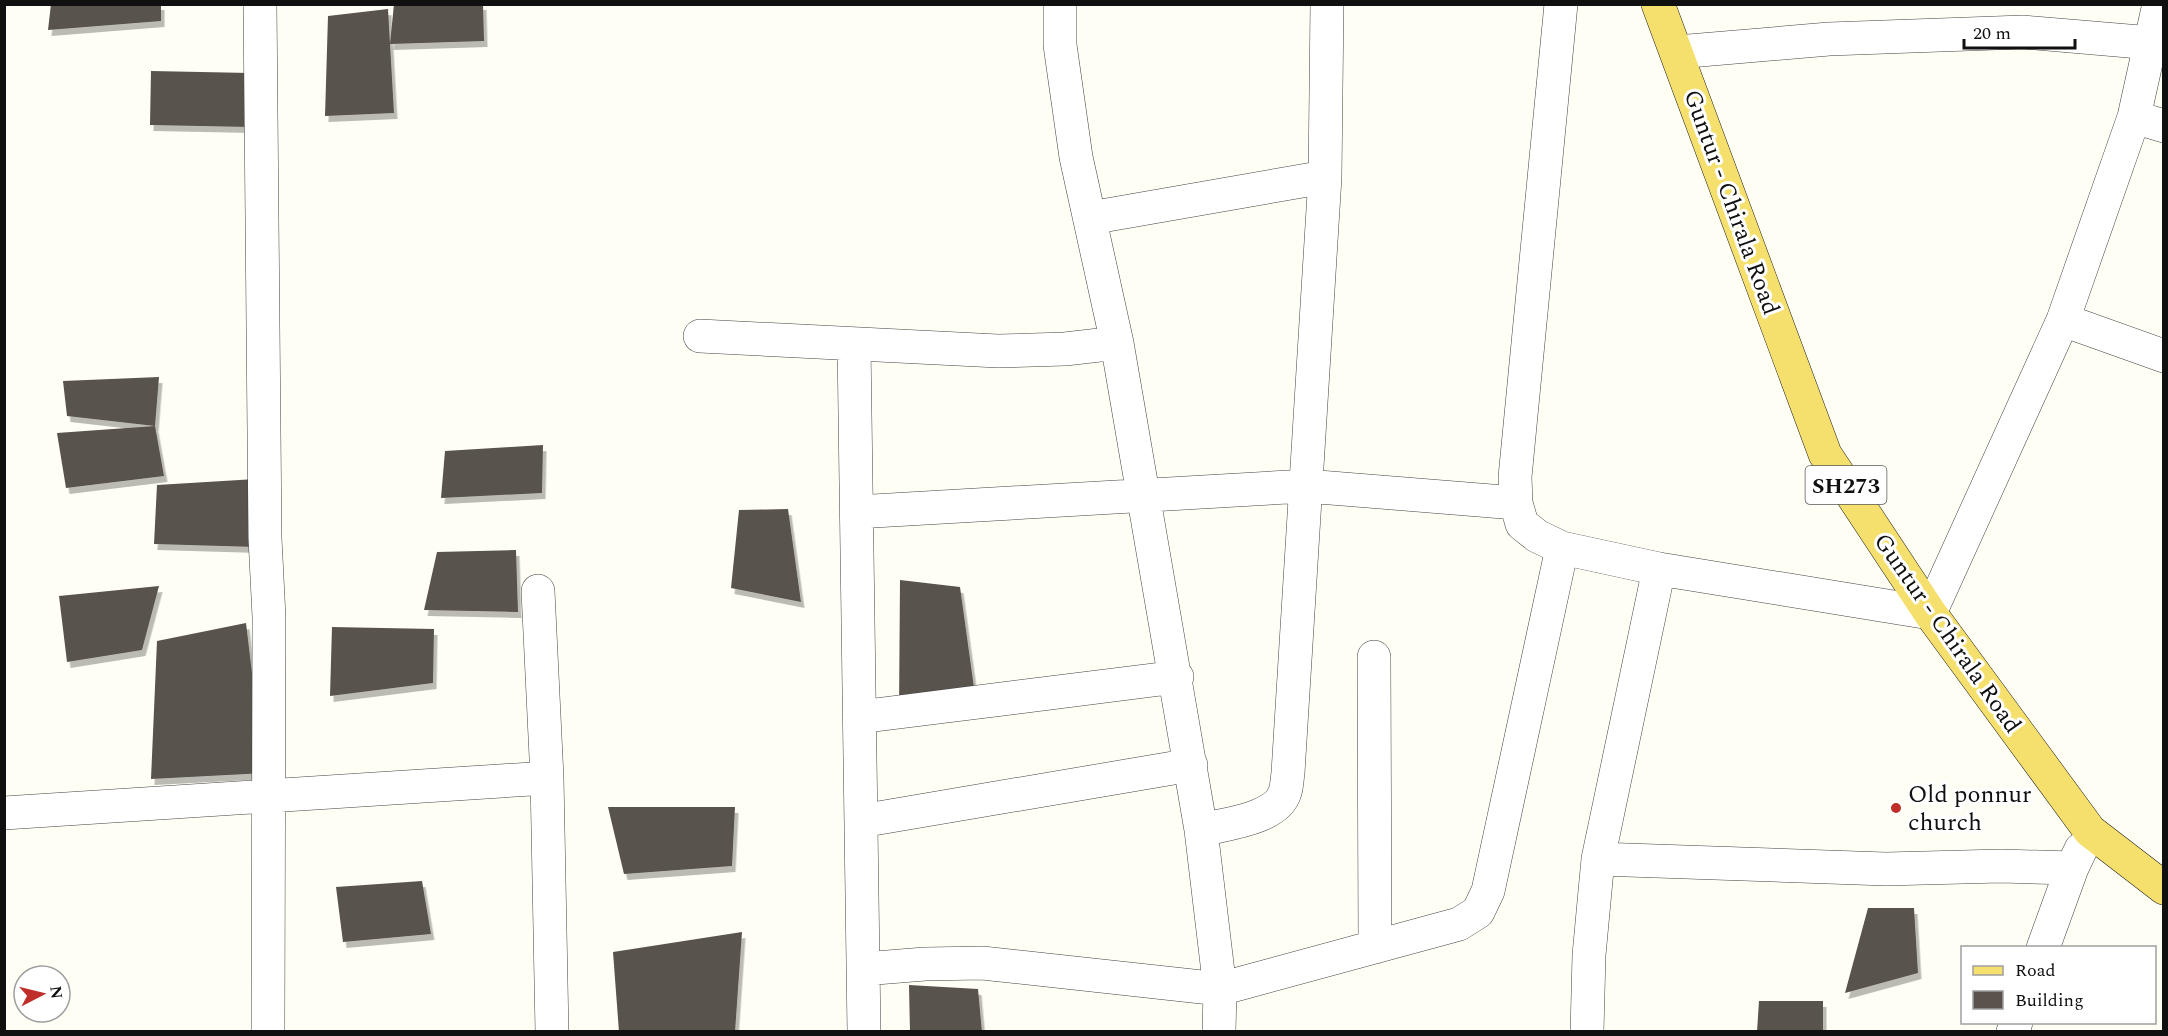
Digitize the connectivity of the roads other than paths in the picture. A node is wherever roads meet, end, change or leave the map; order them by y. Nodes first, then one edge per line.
1 (260, 4) edge
2 (1060, 4) edge
3 (1327, 4) edge
4 (1560, 4) edge
5 (1658, 4) edge
6 (2159, 4) edge
7 (2151, 43) junction
8 (1677, 52) junction
9 (2149, 121) edge
10 (1326, 177) junction
11 (1090, 218) junction
12 (2063, 320) junction
13 (700, 336) dead end
14 (1118, 343) junction
15 (854, 345) junction
16 (2163, 356) edge
17 (1306, 486) junction
18 (1144, 496) junction
19 (1516, 504) junction
20 (856, 512) junction
21 (1562, 548) junction
22 (1659, 569) junction
23 (538, 591) dead end
24 (1930, 613) junction
25 (1374, 657) dead end
26 (1176, 677) junction
27 (858, 717) junction
28 (1191, 765) junction
29 (547, 778) junction
30 (268, 796) junction
31 (4, 813) edge
32 (861, 821) junction
33 (1202, 830) junction
34 (2090, 831) junction
35 (1598, 859) junction
36 (2072, 868) junction
37 (2163, 888) edge
38 (2044, 946) edge
39 (1375, 947) junction
40 (863, 969) junction
41 (1220, 989) junction
42 (268, 1032) edge
43 (552, 1032) edge
44 (864, 1032) edge
45 (1219, 1032) edge
46 (1587, 1032) edge

1 - 30 street
2 - 11 street
3 - 10 street
4 - 19 street
5 - 8 main road, Guntur - Chirala Road / SH273
6 - 7 street
7 - 8 street
7 - 9 street
8 - 24 main road, Guntur - Chirala Road / SH273
9 - 12 street
10 - 11 street
10 - 17 street
11 - 14 street
12 - 16 street
12 - 24 street
13 - 15 street
14 - 15 street
14 - 18 street
15 - 20 street
17 - 18 street
17 - 19 street
17 - 33 street
18 - 20 street
18 - 26 street
19 - 21 street
20 - 27 street
21 - 22 street
21 - 39 street
22 - 24 street
22 - 35 street
23 - 29 street
24 - 34 main road, Guntur - Chirala Road / SH273
25 - 39 street
26 - 27 street
26 - 28 street
27 - 32 street
28 - 32 street
28 - 33 street
29 - 30 street
29 - 43 street
30 - 31 street
30 - 42 street
32 - 40 street
33 - 41 street
34 - 36 street
34 - 37 main road, Guntur - Chirala Road / SH273
35 - 36 street
35 - 46 street
36 - 38 street
39 - 41 street
40 - 41 street
40 - 44 street
41 - 45 street

